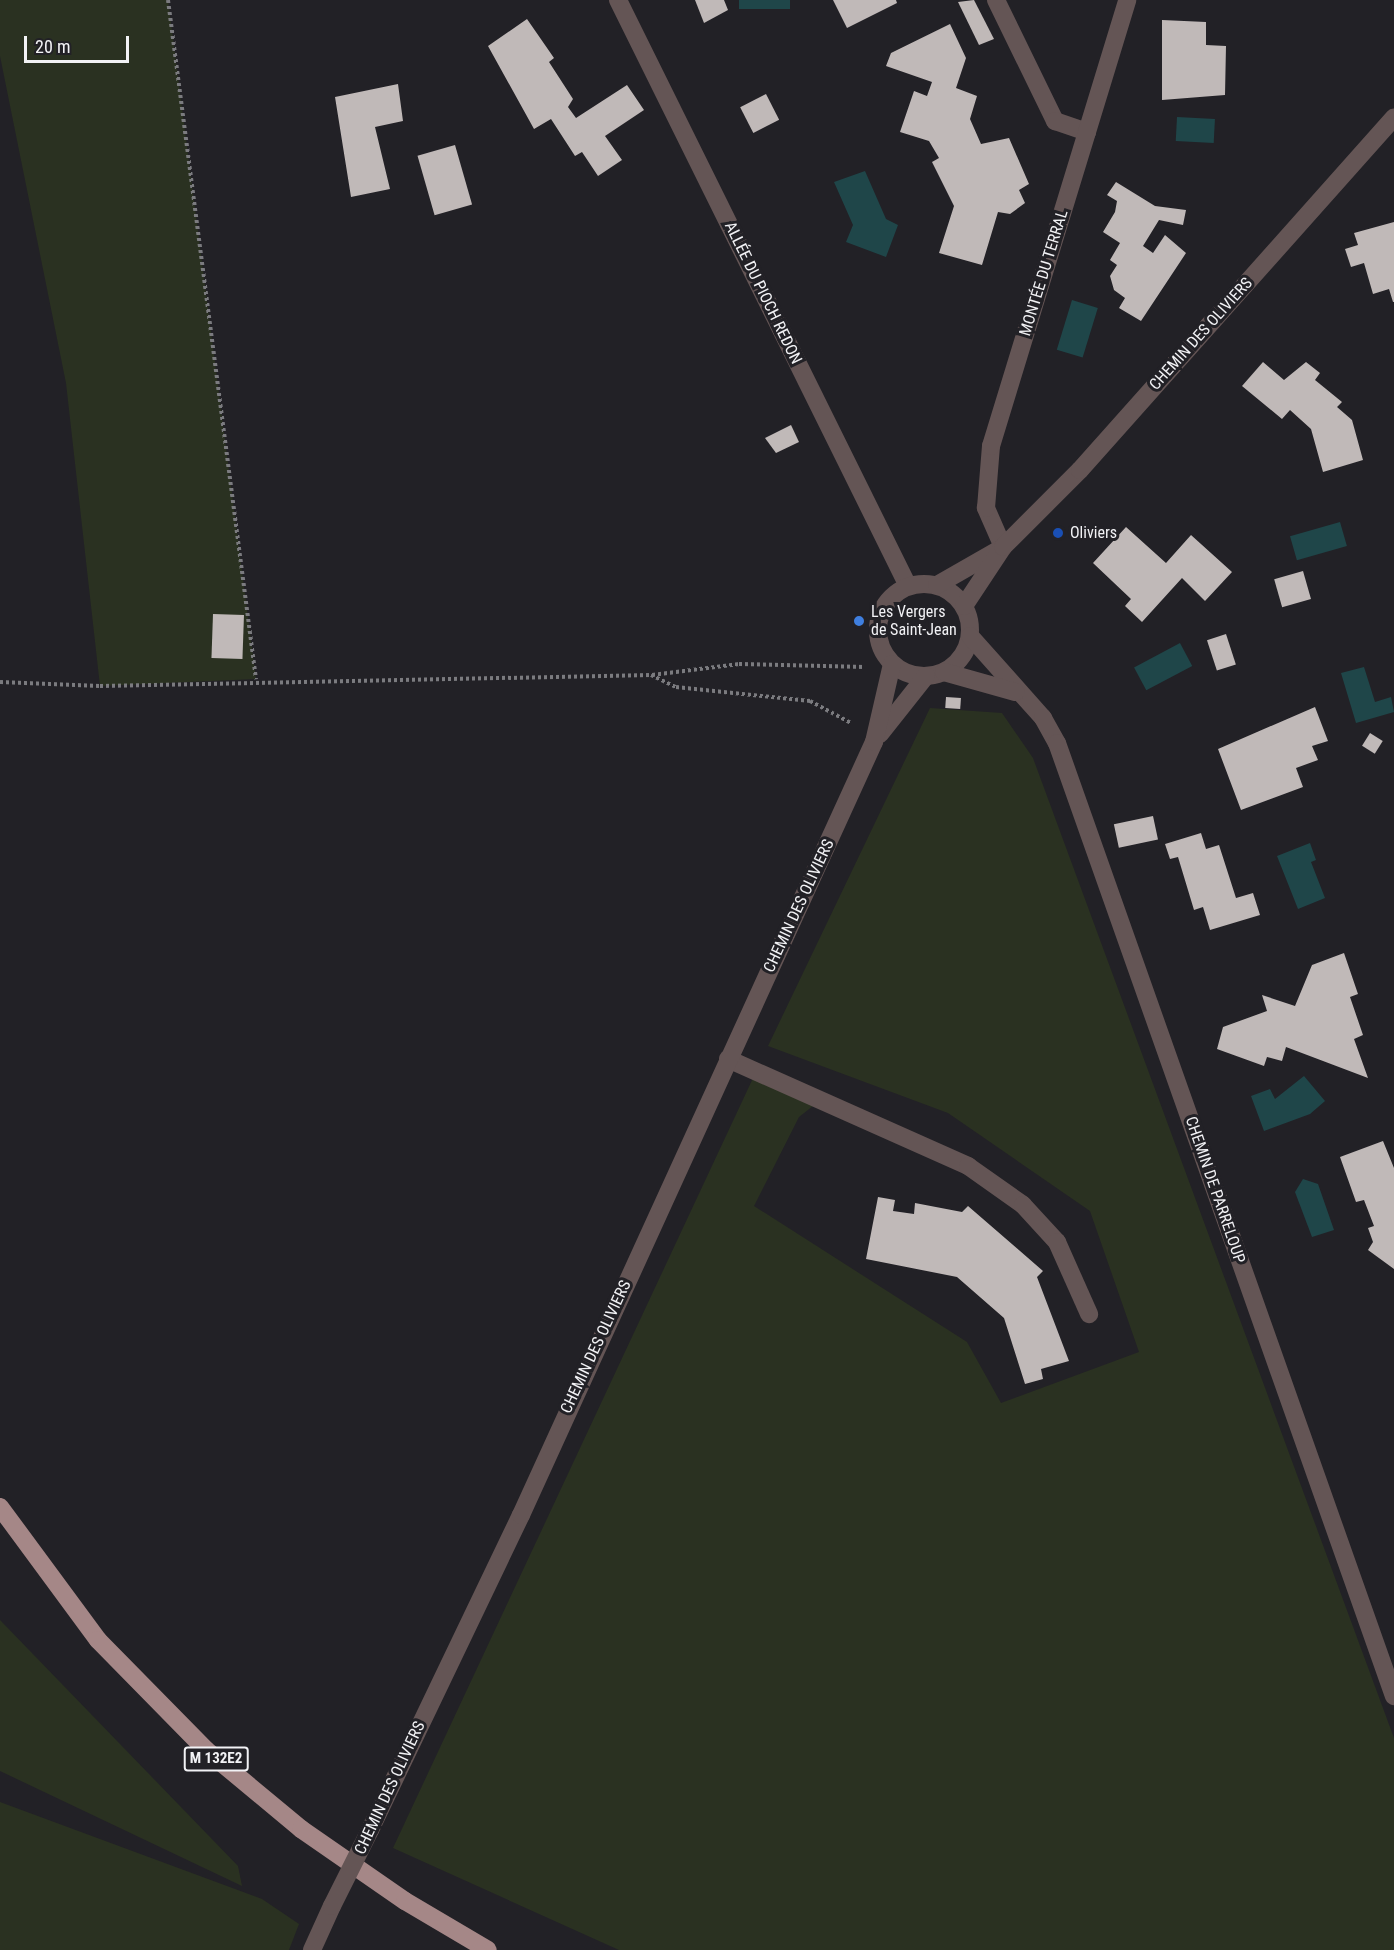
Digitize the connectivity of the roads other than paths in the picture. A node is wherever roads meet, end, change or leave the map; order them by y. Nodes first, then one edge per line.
1 (618, 0) edge
2 (996, 0) edge
3 (1127, 0) edge
4 (1394, 117) edge
5 (1087, 132) junction
6 (1003, 547) junction
7 (908, 585) junction
8 (937, 585) junction
9 (964, 606) junction
10 (970, 636) junction
11 (889, 660) junction
12 (935, 674) junction
13 (1020, 693) junction
14 (874, 742) junction
15 (728, 1059) junction
16 (1089, 1314) dead end
17 (0, 1507) edge
18 (1394, 1695) edge
19 (312, 1950) edge
20 (488, 1950) edge

1 - 7 street, ALLÉE DU PIOCH REDON
2 - 5 street
3 - 5 street, MONTÉE DU TERRAL
4 - 6 street, CHEMIN DES OLIVIERS
5 - 6 street, MONTÉE DU TERRAL
6 - 8 street, CHEMIN DES OLIVIERS
6 - 9 street, CHEMIN DES OLIVIERS
7 - 8 street, CHEMIN DES OLIVIERS
7 - 11 street, CHEMIN DES OLIVIERS
8 - 9 street
9 - 10 street
10 - 12 street, CHEMIN DES OLIVIERS
10 - 13 street, CHEMIN DE PARRELOUP
11 - 12 street
11 - 14 street, CHEMIN DES OLIVIERS
12 - 13 street
12 - 14 street, CHEMIN DES OLIVIERS
13 - 18 street, CHEMIN DE PARRELOUP
14 - 15 street, CHEMIN DES OLIVIERS
15 - 16 street
15 - 19 street, CHEMIN DES OLIVIERS, bridge
17 - 20 main road, M 132E2

